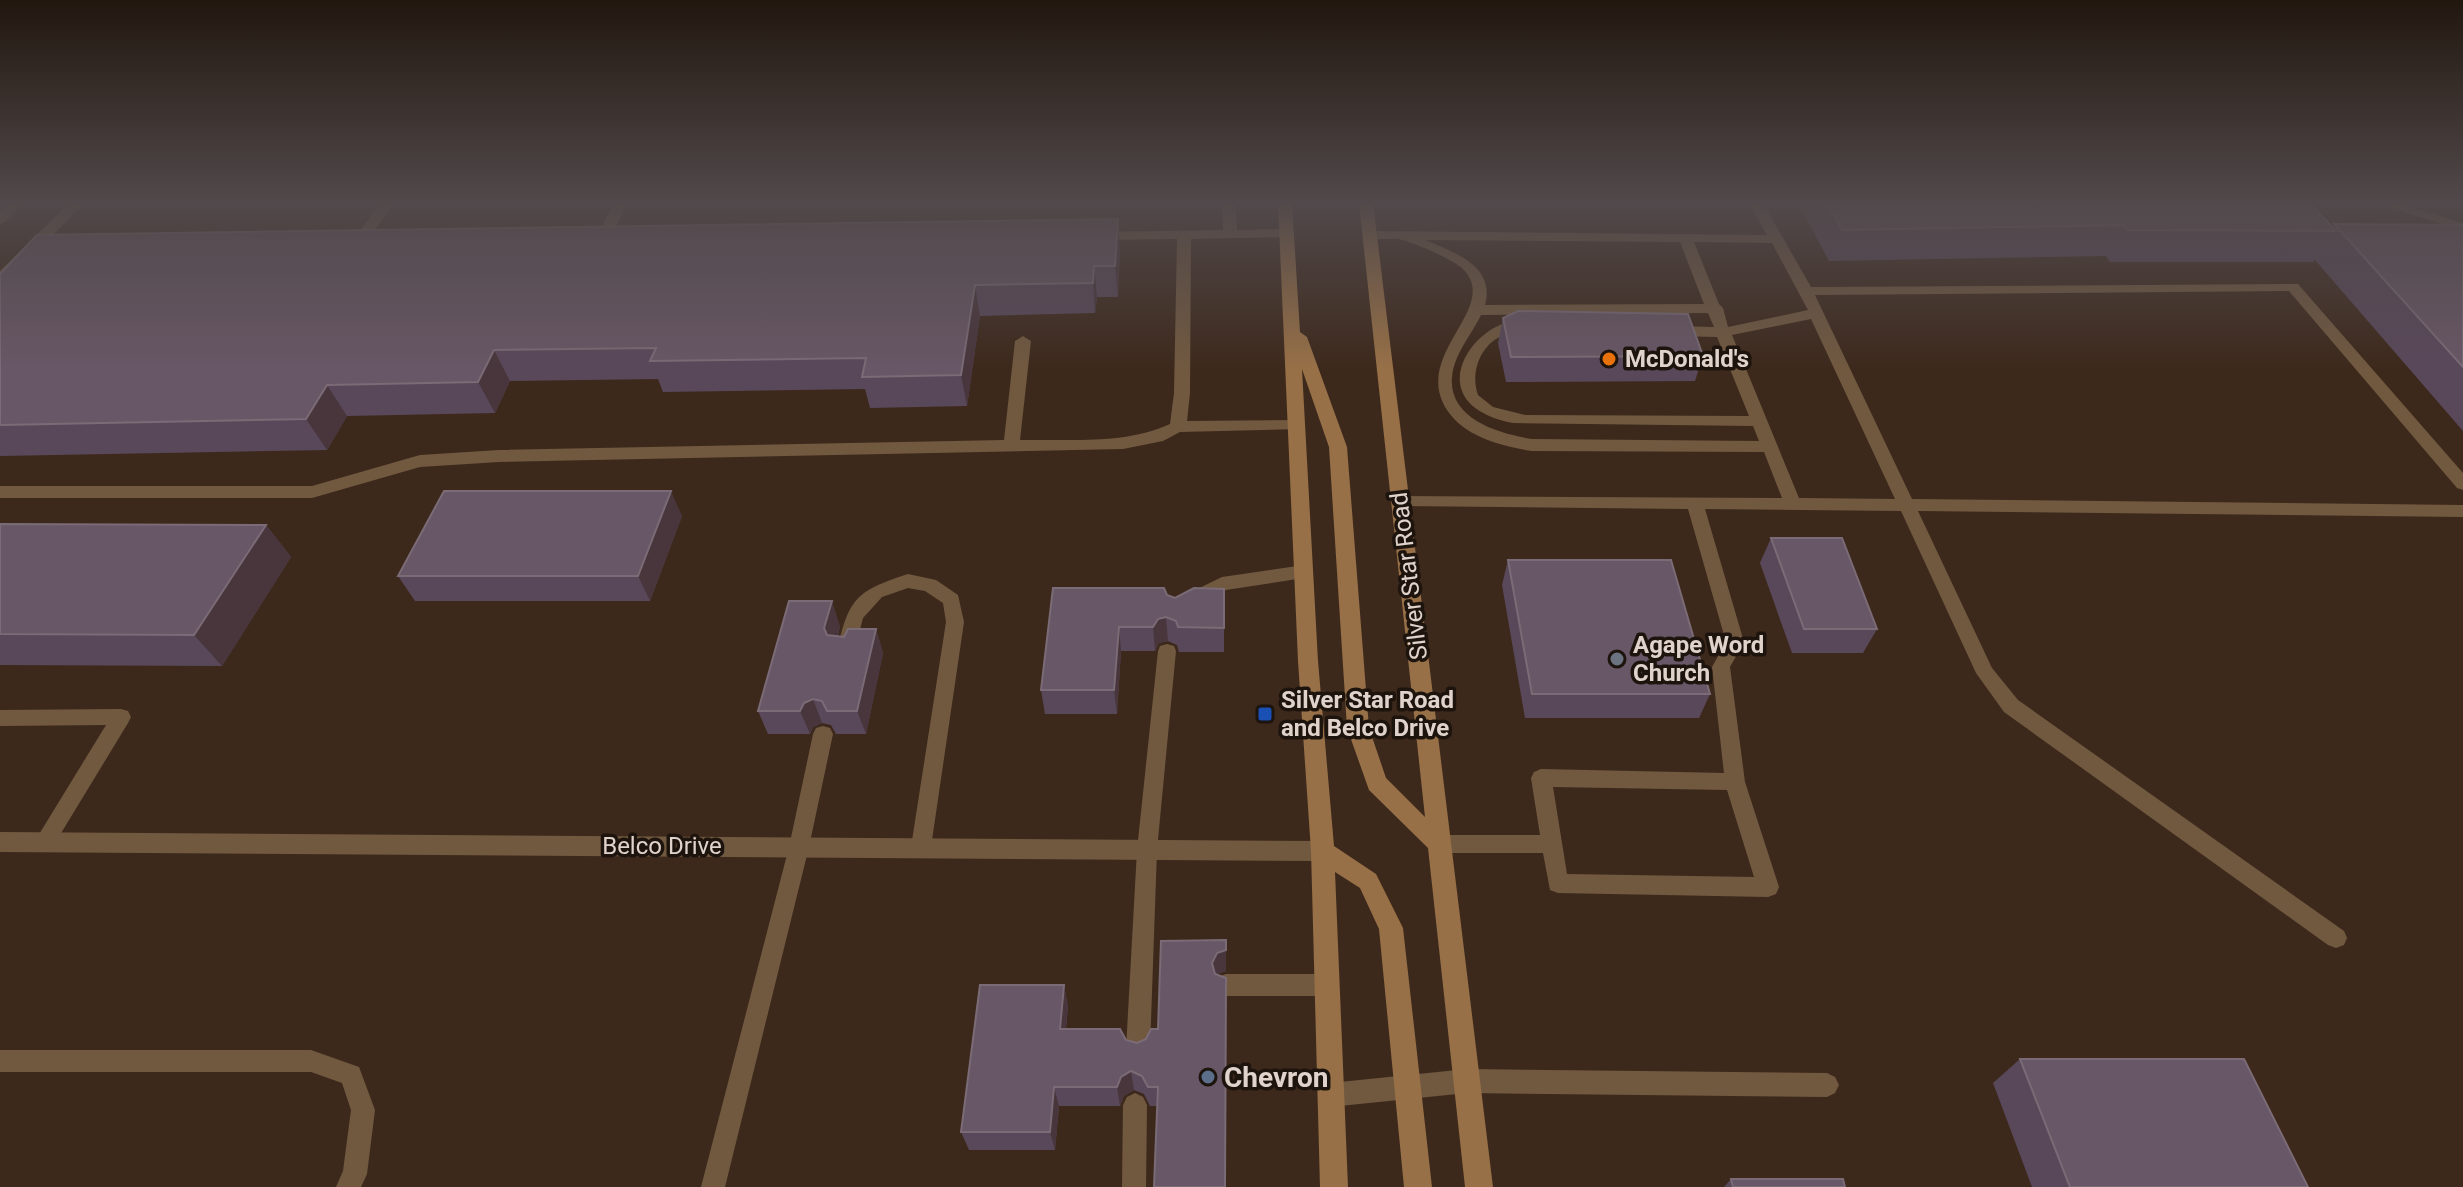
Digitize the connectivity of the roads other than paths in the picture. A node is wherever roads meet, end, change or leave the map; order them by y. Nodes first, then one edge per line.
1 (26, 258) edge
2 (1184, 258) edge
3 (1288, 258) edge
4 (1373, 258) edge
5 (1450, 258) edge
6 (1694, 258) edge
7 (1788, 258) edge
8 (0, 280) edge
9 (1806, 291) junction
10 (1716, 308) junction
11 (1478, 310) junction
12 (1816, 313) junction
13 (1291, 315) junction
14 (1543, 328) edge
15 (1649, 331) edge
16 (1725, 332) junction
17 (1023, 341) dead end
18 (1760, 421) junction
19 (1296, 425) junction
20 (1178, 427) junction
21 (1011, 446) junction
22 (1770, 447) junction
23 (2463, 484) edge
24 (0, 492) edge
25 (1400, 500) junction
26 (1695, 503) junction
27 (1793, 505) junction
28 (1908, 506) junction
29 (2463, 511) edge
30 (1304, 572) junction
31 (1177, 613) edge
32 (1167, 651) dead end
33 (845, 653) edge
34 (0, 718) edge
35 (823, 734) edge
36 (1735, 782) junction
37 (0, 842) edge
38 (45, 842) junction
39 (1440, 844) junction
40 (1551, 844) junction
41 (799, 847) junction
42 (921, 847) junction
43 (1147, 850) junction
44 (1323, 851) junction
45 (2336, 938) dead end
46 (1226, 985) edge
47 (1327, 985) junction
48 (1138, 1049) edge
49 (0, 1061) edge
50 (1467, 1081) junction
51 (1827, 1085) dead end
52 (1408, 1087) junction
53 (1330, 1095) junction
54 (1135, 1105) dead end
55 (348, 1187) edge
56 (713, 1187) edge
57 (1134, 1187) edge
58 (1334, 1187) edge
59 (1418, 1187) edge
60 (1479, 1187) edge

1 - 8 street
2 - 20 lane
3 - 13 main road
4 - 25 main road, Silver Star Road
5 - 11 lane
6 - 10 lane
7 - 9 lane
9 - 12 lane
9 - 23 lane
10 - 11 lane
10 - 16 lane
11 - 22 lane
12 - 16 lane
12 - 28 lane
13 - 19 main road
13 - 39 main road
14 - 18 lane
15 - 16 lane
16 - 18 lane
17 - 21 lane
18 - 22 lane
19 - 20 lane
19 - 30 main road
20 - 21 lane
21 - 24 lane
22 - 27 lane
25 - 26 lane
25 - 39 main road, Silver Star Road
26 - 27 lane
26 - 36 lane
27 - 28 lane
28 - 29 lane
28 - 45 lane
30 - 31 lane
30 - 44 main road
32 - 43 lane
33 - 42 lane
34 - 38 lane
35 - 41 lane
36 - 40 lane
36 - 40 lane
37 - 38 street, Belco Drive
38 - 41 street, Belco Drive
39 - 40 lane
39 - 50 main road, Silver Star Road
41 - 42 street, Belco Drive
41 - 56 lane
42 - 43 street, Belco Drive
43 - 44 street, Belco Drive
43 - 48 lane
44 - 47 main road
44 - 52 main road
46 - 47 lane
47 - 53 main road
49 - 55 lane
50 - 51 lane
50 - 52 lane
50 - 60 main road, Silver Star Road
52 - 53 lane
52 - 59 main road
53 - 58 main road
54 - 57 lane

